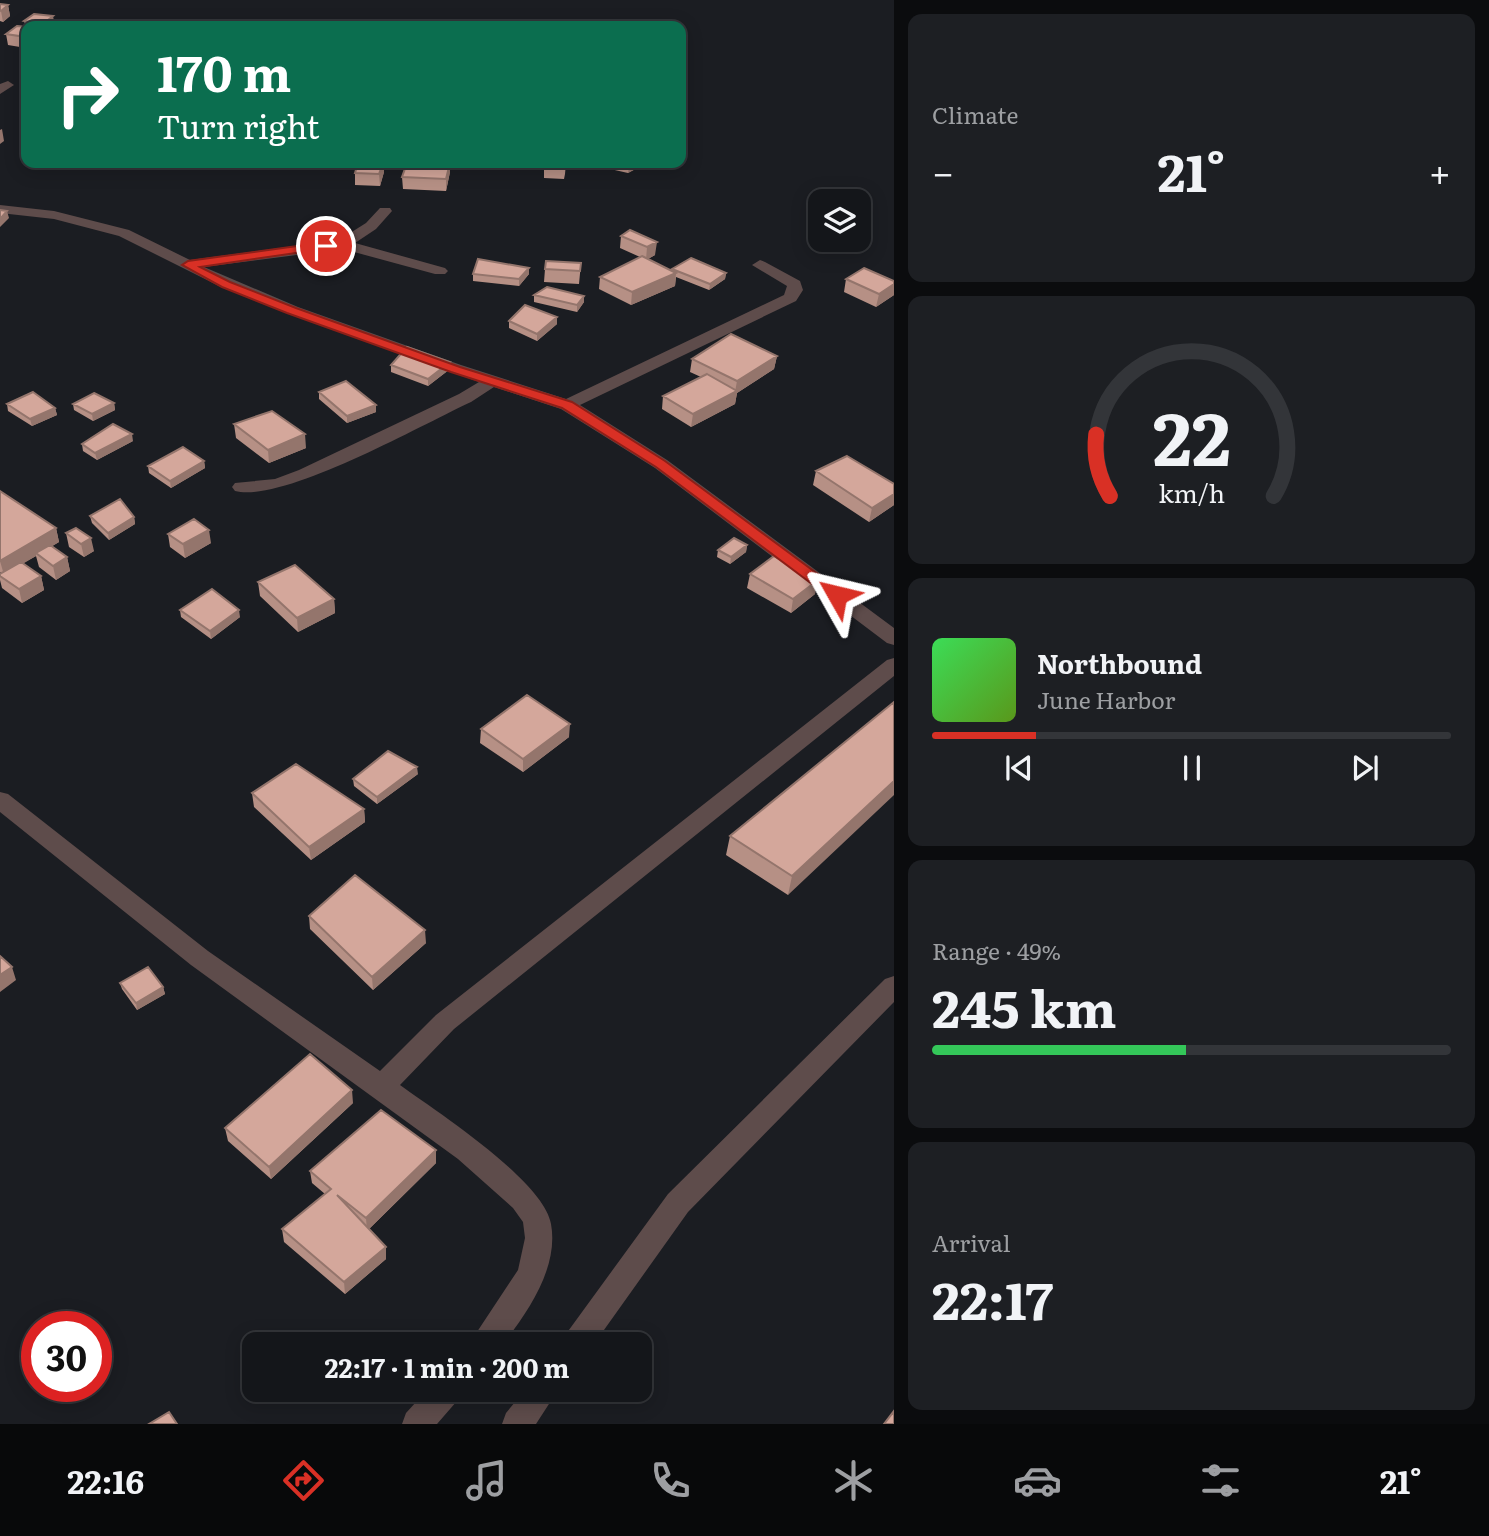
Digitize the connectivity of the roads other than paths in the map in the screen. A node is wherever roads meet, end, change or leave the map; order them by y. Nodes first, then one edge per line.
1 (0, 209) edge
2 (385, 211) dead end
3 (343, 244) junction
4 (188, 265) junction
5 (760, 265) dead end
6 (440, 271) dead end
7 (494, 380) junction
8 (567, 405) junction
9 (241, 487) dead end
10 (894, 638) edge
11 (894, 665) edge
12 (0, 800) edge
13 (894, 986) edge
14 (383, 1085) junction
15 (494, 1332) edge
16 (585, 1332) edge
17 (436, 1402) edge
18 (534, 1402) edge
19 (417, 1424) edge
20 (517, 1424) edge

1 - 4 street
2 - 3 street
3 - 4 street
3 - 6 street
4 - 7 street
5 - 8 street
7 - 8 street
7 - 9 street
8 - 10 street
11 - 14 street
12 - 14 street
13 - 16 street
14 - 15 street
17 - 19 street
18 - 20 street

